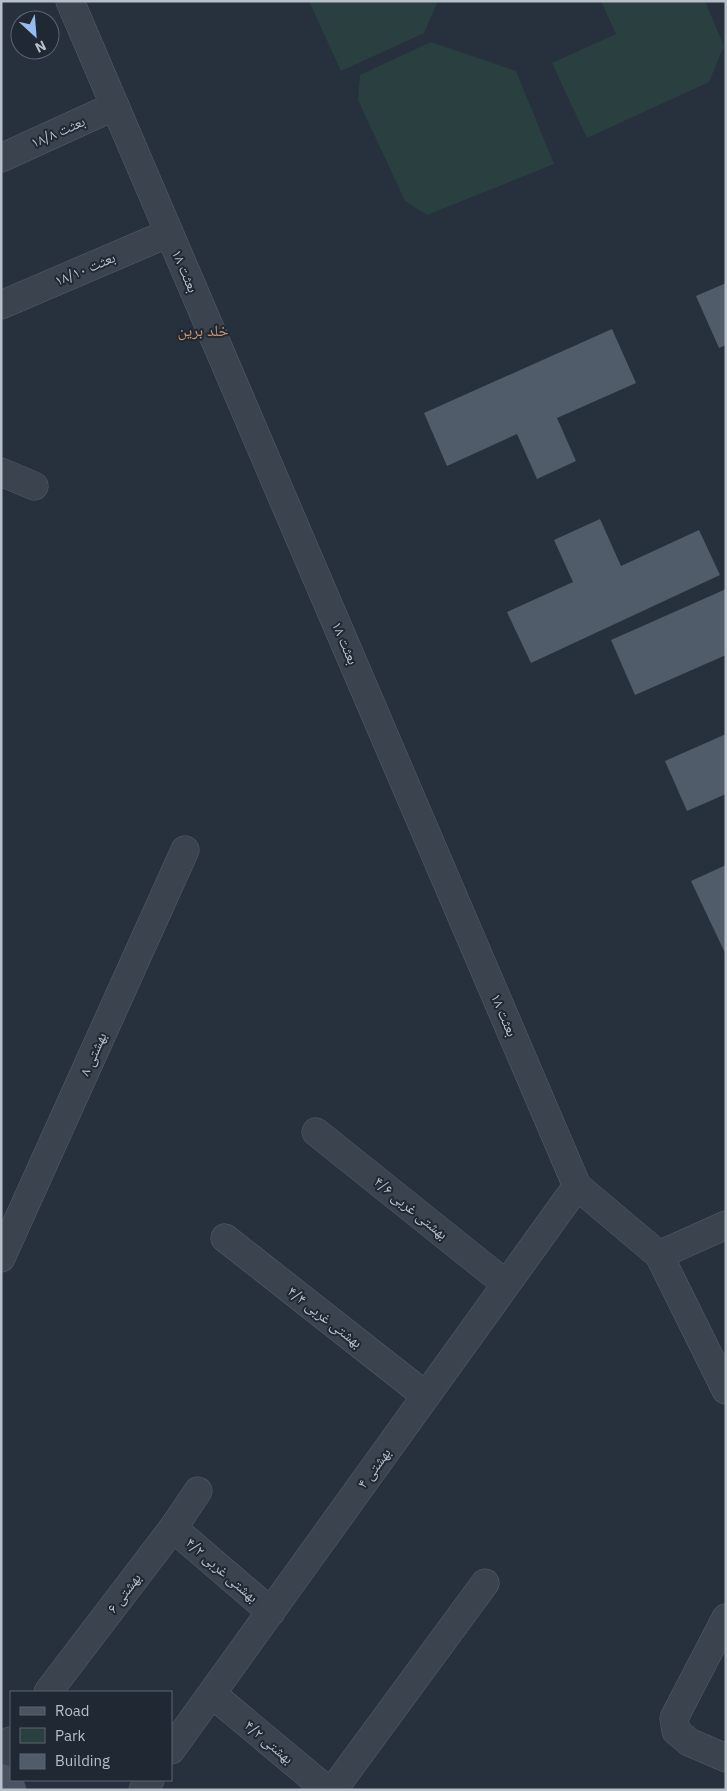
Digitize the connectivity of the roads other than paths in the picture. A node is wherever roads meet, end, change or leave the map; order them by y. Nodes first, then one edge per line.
1 (70, 1) edge
2 (115, 106) junction
3 (1, 158) edge
4 (169, 233) junction
5 (1, 305) edge
6 (1, 472) edge
7 (34, 486) dead end
8 (186, 850) dead end
9 (316, 1132) dead end
10 (577, 1186) junction
11 (726, 1225) edge
12 (225, 1238) dead end
13 (659, 1255) junction
14 (1, 1258) edge
15 (506, 1284) junction
16 (726, 1390) edge
17 (426, 1396) junction
18 (198, 1491) dead end
19 (173, 1528) junction
20 (485, 1583) dead end
21 (271, 1612) junction
22 (726, 1618) edge
23 (49, 1691) edge
24 (212, 1694) junction
25 (10, 1742) edge
26 (172, 1749) edge
27 (1, 1754) edge
28 (726, 1758) edge
29 (1, 1778) edge
30 (12, 1790) edge
31 (327, 1790) edge
32 (333, 1790) edge

1 - 2 street, بعثت ۱۸
2 - 3 street, ۱۸/۸ بعثت
2 - 4 street, بعثت ۱۸
4 - 5 street, ۱۸/۱۰ بعثت
4 - 10 street, بعثت ۱۸
6 - 7 street
8 - 14 street, ۸ بهشتی
9 - 15 street, ۴/۶ بهشتی غربی
10 - 13 street, بعثت ۱۸
10 - 15 street, ۴ بهشتی
11 - 13 street
12 - 17 street, ۴/۴ بهشتی غربی
13 - 16 street
15 - 17 street, ۴ بهشتی
17 - 21 street, ۴ بهشتی
18 - 19 street, ۶ بهشتی
19 - 21 street, ۴/۲ بهشتی غربی
19 - 23 street, ۶ بهشتی
20 - 32 street
21 - 24 street, ۴ بهشتی
22 - 28 street
24 - 26 street, ۴ بهشتی
24 - 31 street, ۴/۲ بهشتی
25 - 27 street
29 - 30 main road

